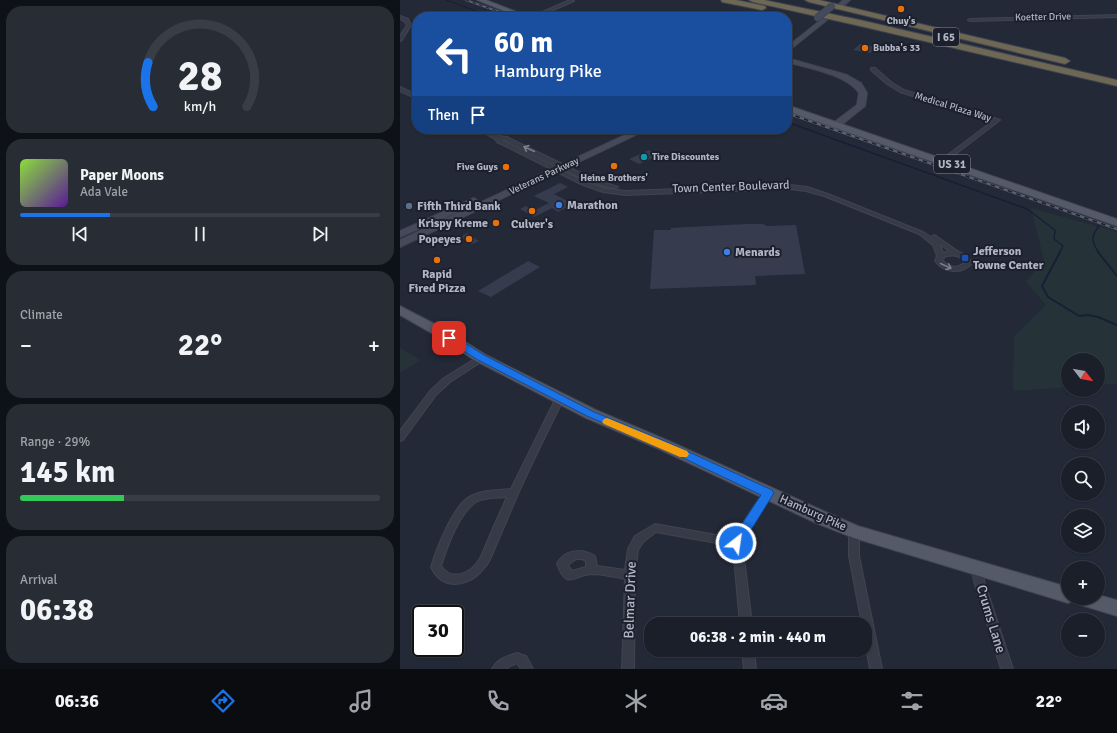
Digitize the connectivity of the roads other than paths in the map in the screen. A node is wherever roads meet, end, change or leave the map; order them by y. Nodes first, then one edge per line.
1 (480, 0) edge
2 (725, 0) edge
3 (745, 0) edge
4 (753, 0) edge
5 (774, 0) edge
6 (784, 0) edge
7 (809, 0) edge
8 (848, 0) edge
9 (572, 1) edge
10 (838, 7) edge
11 (796, 9) junction
12 (512, 12) edge
13 (545, 12) edge
14 (782, 12) edge
15 (792, 14) edge
16 (1117, 16) edge
17 (400, 17) edge
18 (820, 20) junction
19 (970, 20) dead end
20 (792, 39) edge
21 (400, 40) edge
22 (792, 45) edge
23 (792, 61) edge
24 (873, 69) dead end
25 (1063, 71) junction
26 (1117, 75) edge
27 (1117, 83) edge
28 (400, 89) edge
29 (412, 95) edge
30 (792, 110) edge
31 (836, 125) junction
32 (490, 134) edge
33 (622, 134) edge
34 (633, 134) edge
35 (943, 161) junction
36 (558, 167) junction
37 (1117, 223) edge
38 (400, 234) edge
39 (400, 244) edge
40 (958, 254) junction
41 (941, 256) junction
42 (400, 310) edge
43 (481, 358) junction
44 (560, 398) junction
45 (400, 438) edge
46 (514, 492) junction
47 (768, 493) junction
48 (854, 531) junction
49 (736, 543) junction
50 (977, 568) junction
51 (592, 570) dead end
52 (630, 575) junction
53 (1061, 593) edge
54 (1105, 605) edge
55 (1117, 608) edge
56 (745, 617) edge
57 (749, 657) edge
58 (498, 669) edge
59 (527, 669) edge
60 (628, 669) edge
61 (750, 669) edge
62 (876, 669) edge
63 (1007, 669) edge

1 - 12 main road
2 - 14 highway
3 - 11 highway
4 - 11 highway, I 65
5 - 10 highway, I 65
6 - 10 highway
7 - 10 highway
8 - 10 main road
9 - 13 street
10 - 18 main road
10 - 26 highway, I 65
10 - 26 highway
11 - 25 highway, I 65
15 - 18 highway
16 - 19 street, Koetter Drive
17 - 21 street
18 - 20 main road
18 - 22 main road
18 - 25 highway
23 - 31 main road
24 - 35 street, Medical Plaza Way
25 - 27 highway, I 65
28 - 29 street
30 - 31 main road, US 31
31 - 35 main road, US 31
32 - 36 street, Town Center Boulevard
33 - 36 main road, Veterans Parkway
34 - 36 main road, Veterans Parkway
35 - 37 main road, US 31
36 - 38 main road, Veterans Parkway
36 - 39 main road, Veterans Parkway
36 - 40 street, Town Center Boulevard
36 - 41 street, Town Center Boulevard
40 - 41 street
41 -> 40 street, Town Center Boulevard
42 - 43 main road, Hamburg Pike
43 - 44 main road, Hamburg Pike
43 - 45 street
44 - 46 street
44 - 47 main road, Hamburg Pike
46 - 46 street
47 - 48 main road, Hamburg Pike
47 - 49 street
48 - 50 main road, Hamburg Pike
48 - 62 street
49 - 52 street, Belmar Drive
49 - 56 street
50 - 53 main road, Hamburg Pike
50 - 63 street, Crums Lane
51 - 52 street
52 - 60 street, Belmar Drive
54 - 55 main road
57 - 61 street
58 - 59 street

